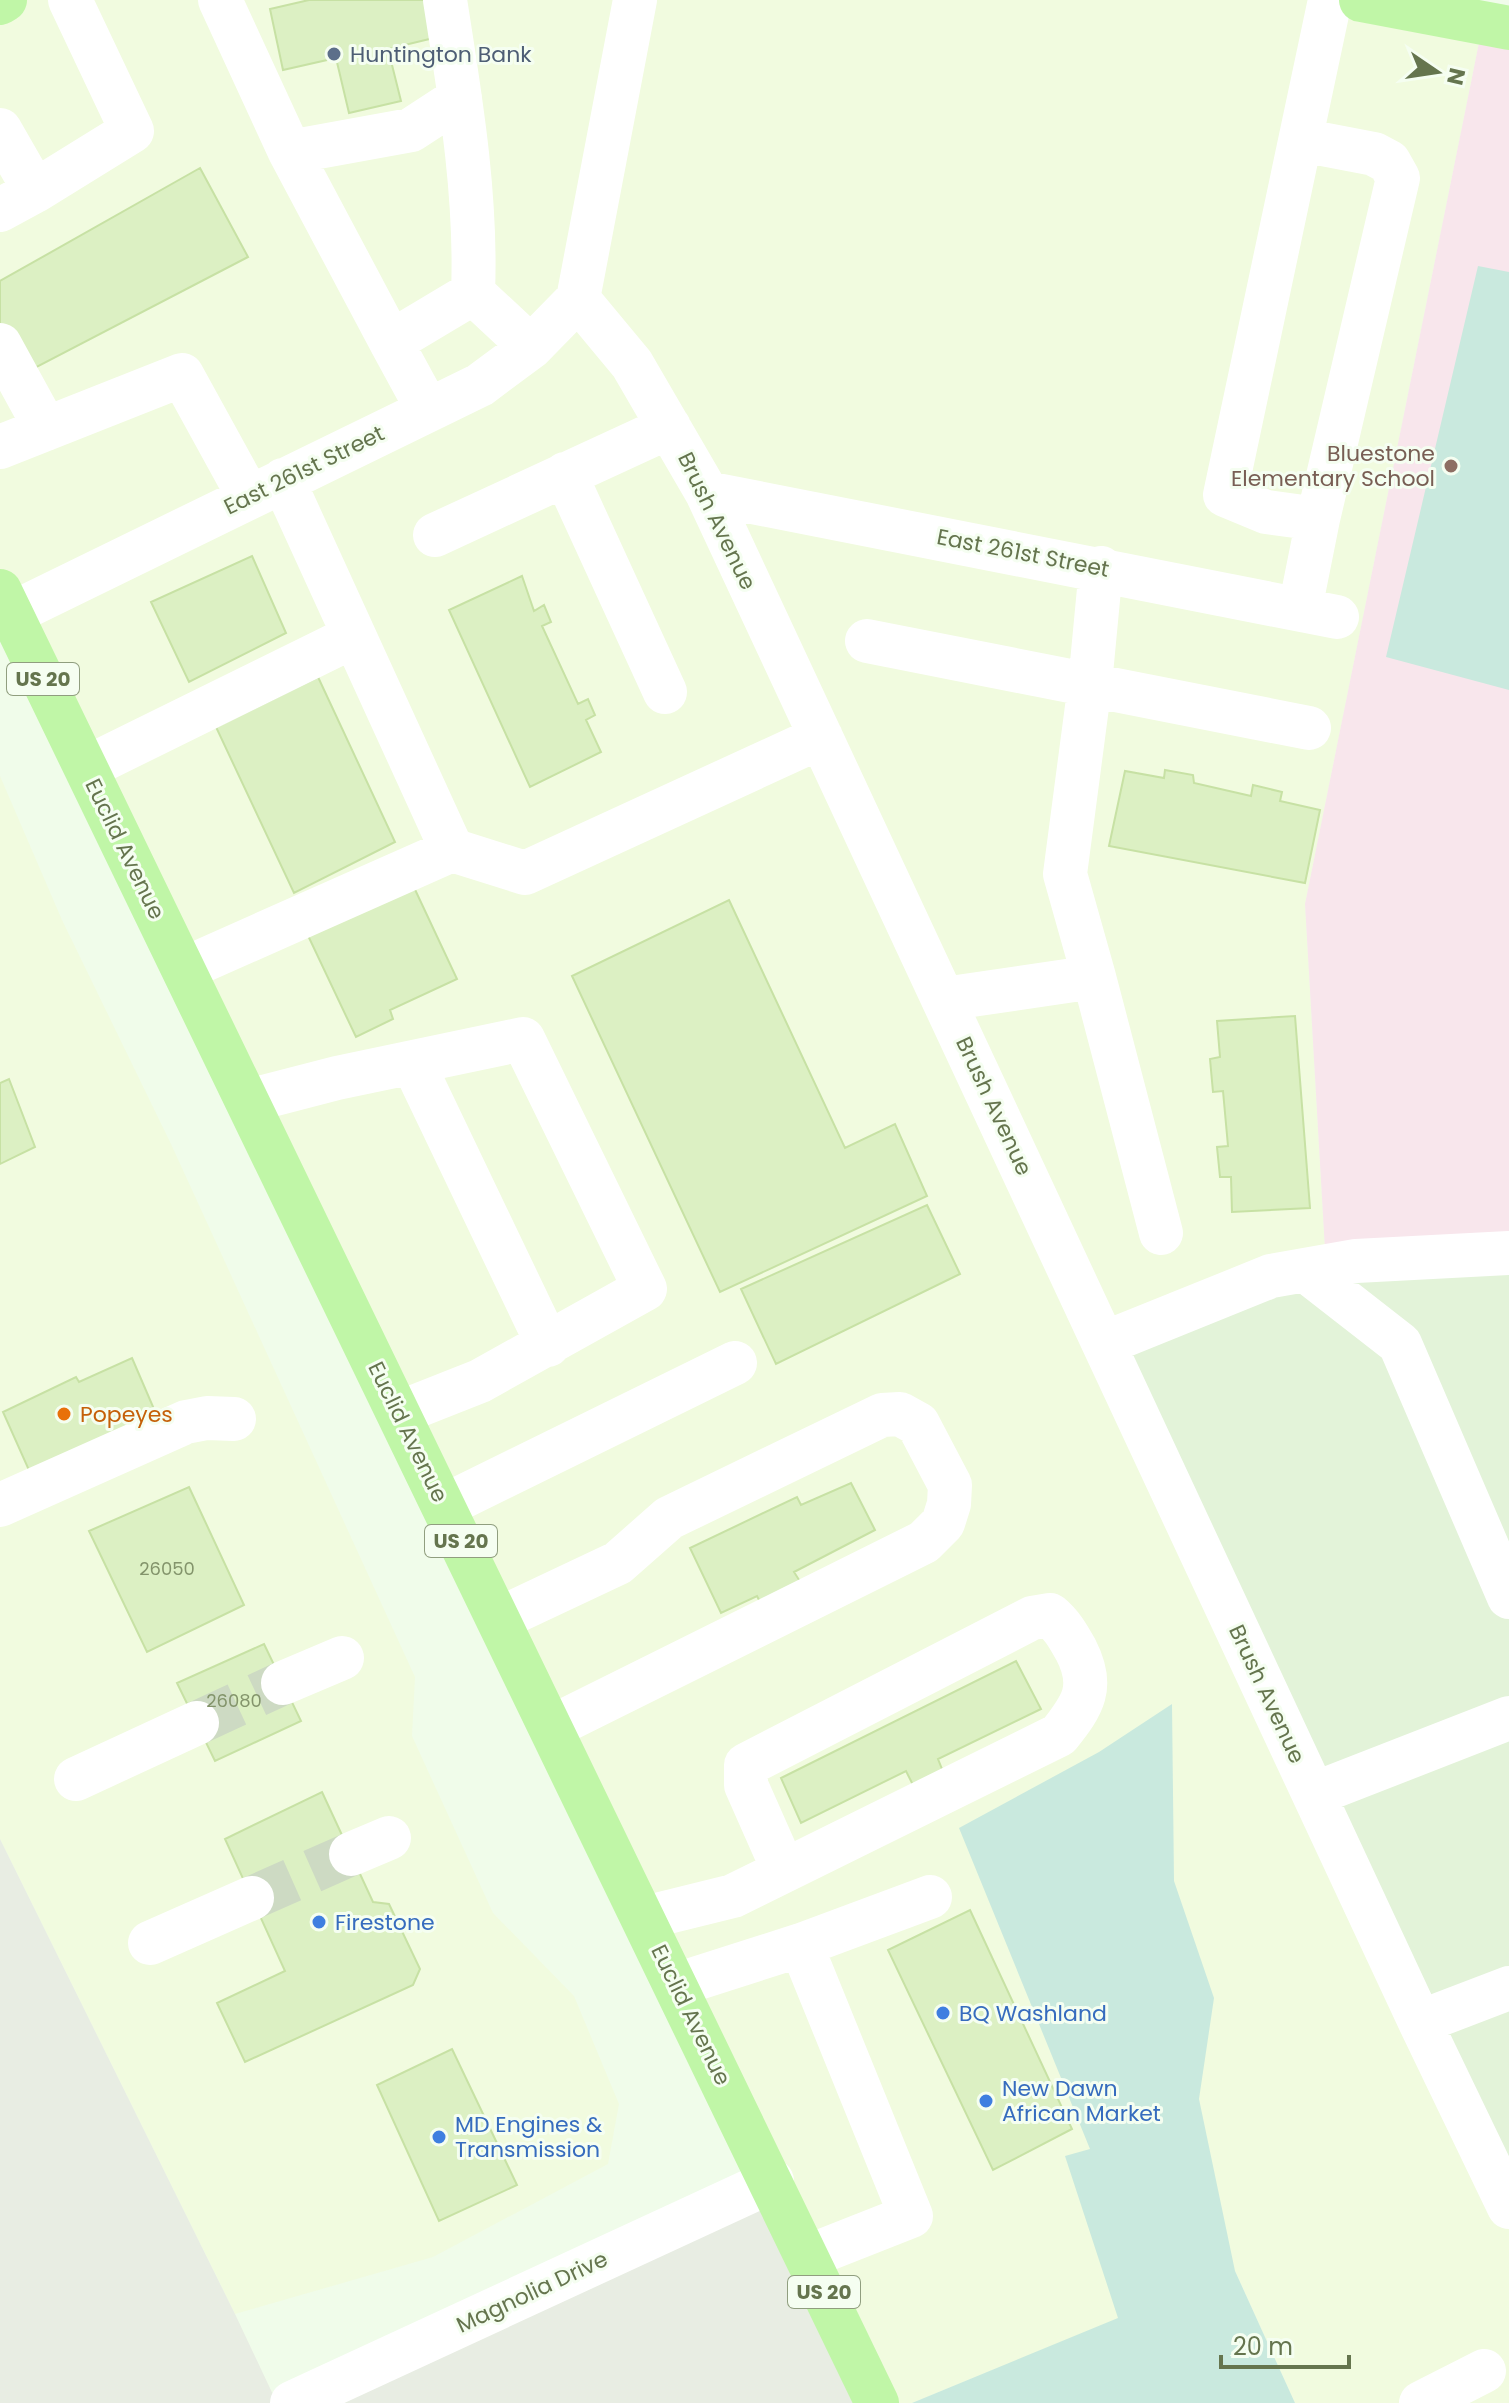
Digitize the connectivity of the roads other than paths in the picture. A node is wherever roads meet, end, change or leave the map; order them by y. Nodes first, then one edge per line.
1 (70, 0) edge
2 (220, 0) edge
3 (445, 0) edge
4 (635, 0) edge
5 (1330, 0) edge
6 (1361, 0) edge
7 (1509, 28) edge
8 (460, 98) junction
9 (0, 130) edge
10 (1301, 140) junction
11 (290, 152) junction
12 (18, 201) edge
13 (473, 293) junction
14 (578, 299) junction
15 (391, 342) junction
16 (0, 345) edge
17 (531, 347) junction
18 (428, 410) junction
19 (669, 427) junction
20 (46, 429) junction
21 (0, 447) edge
22 (565, 474) junction
23 (266, 489) junction
24 (707, 493) junction
25 (1318, 519) junction
26 (435, 535) dead end
27 (1101, 568) junction
28 (6, 603) edge
29 (354, 636) junction
30 (867, 641) dead end
31 (1090, 684) junction
32 (665, 692) dead end
33 (1309, 728) dead end
34 (821, 737) junction
35 (86, 768) junction
36 (452, 850) junction
37 (184, 969) junction
38 (1094, 977) junction
39 (944, 999) junction
40 (413, 1063) junction
41 (248, 1101) junction
42 (1161, 1233) dead end
43 (1509, 1253) edge
44 (1305, 1270) junction
45 (1105, 1343) junction
46 (548, 1345) junction
47 (735, 1363) dead end
48 (399, 1413) junction
49 (234, 1419) dead end
50 (0, 1505) edge
51 (444, 1506) junction
52 (1509, 1597) edge
53 (499, 1619) junction
54 (342, 1658) dead end
55 (283, 1683) tunnel mouth
56 (1509, 1718) edge
57 (197, 1723) tunnel mouth
58 (552, 1727) junction
59 (76, 1779) dead end
60 (1314, 1794) junction
61 (784, 1871) junction
62 (930, 1897) dead end
63 (252, 1898) tunnel mouth
64 (644, 1918) junction
65 (150, 1943) dead end
66 (801, 1945) junction
67 (676, 1985) junction
68 (1509, 1988) edge
69 (1420, 2022) junction
70 (772, 2181) junction
71 (1509, 2207) edge
72 (807, 2257) junction
73 (1496, 2378) edge
74 (292, 2403) edge
75 (877, 2403) edge
76 (1421, 2403) edge

1 - 12 street
2 - 11 street
3 - 8 street
4 - 14 street
5 - 10 street
6 - 7 main road
8 - 11 street
8 - 13 street
9 - 12 street
10 - 25 street
10 - 25 street
11 - 15 street
13 - 15 street
13 - 17 street
14 - 17 street, East 261st Street
14 - 19 street, Brush Avenue
15 - 18 street
16 - 20 street
17 - 18 street, East 261st Street
18 - 23 street, East 261st Street
19 - 22 street
19 - 24 street, Brush Avenue
20 - 21 street
20 - 23 street
22 - 26 street
22 - 32 street
23 - 28 street, East 261st Street
23 - 29 street
24 - 27 street, East 261st Street
24 - 34 street, Brush Avenue
25 - 27 street, East 261st Street
27 - 31 street
28 - 35 main road, Euclid Avenue / US 20
29 - 35 street
29 - 36 street
30 - 31 street
31 - 33 street
31 - 38 street
34 - 36 street
34 - 39 street, Brush Avenue
35 - 37 main road, Euclid Avenue / US 20
36 - 37 street
37 - 41 main road, Euclid Avenue / US 20
38 - 39 street
38 - 42 street
39 - 45 street, Brush Avenue
40 - 41 street
40 - 46 street
40 - 46 street
41 - 48 main road, Euclid Avenue / US 20
43 - 44 street
44 - 45 street
44 - 52 street
45 - 60 street, Brush Avenue
46 - 48 street
47 - 51 street
48 - 51 main road, Euclid Avenue / US 20
49 - 50 street
51 - 53 main road, Euclid Avenue / US 20
53 - 58 main road, Euclid Avenue / US 20
53 - 58 street
54 - 55 street
56 - 60 street
57 - 59 street
58 - 64 main road, Euclid Avenue / US 20
60 - 69 street, Brush Avenue
61 - 61 street
61 - 64 street
62 - 66 street
63 - 65 street
64 - 67 main road, Euclid Avenue / US 20
66 - 67 street
66 - 72 street
67 - 70 main road, Euclid Avenue / US 20
68 - 69 street
69 - 71 street, Brush Avenue
70 - 72 main road, Euclid Avenue / US 20
70 - 74 street, Magnolia Drive
72 - 75 main road, Euclid Avenue / US 20
73 - 76 street

